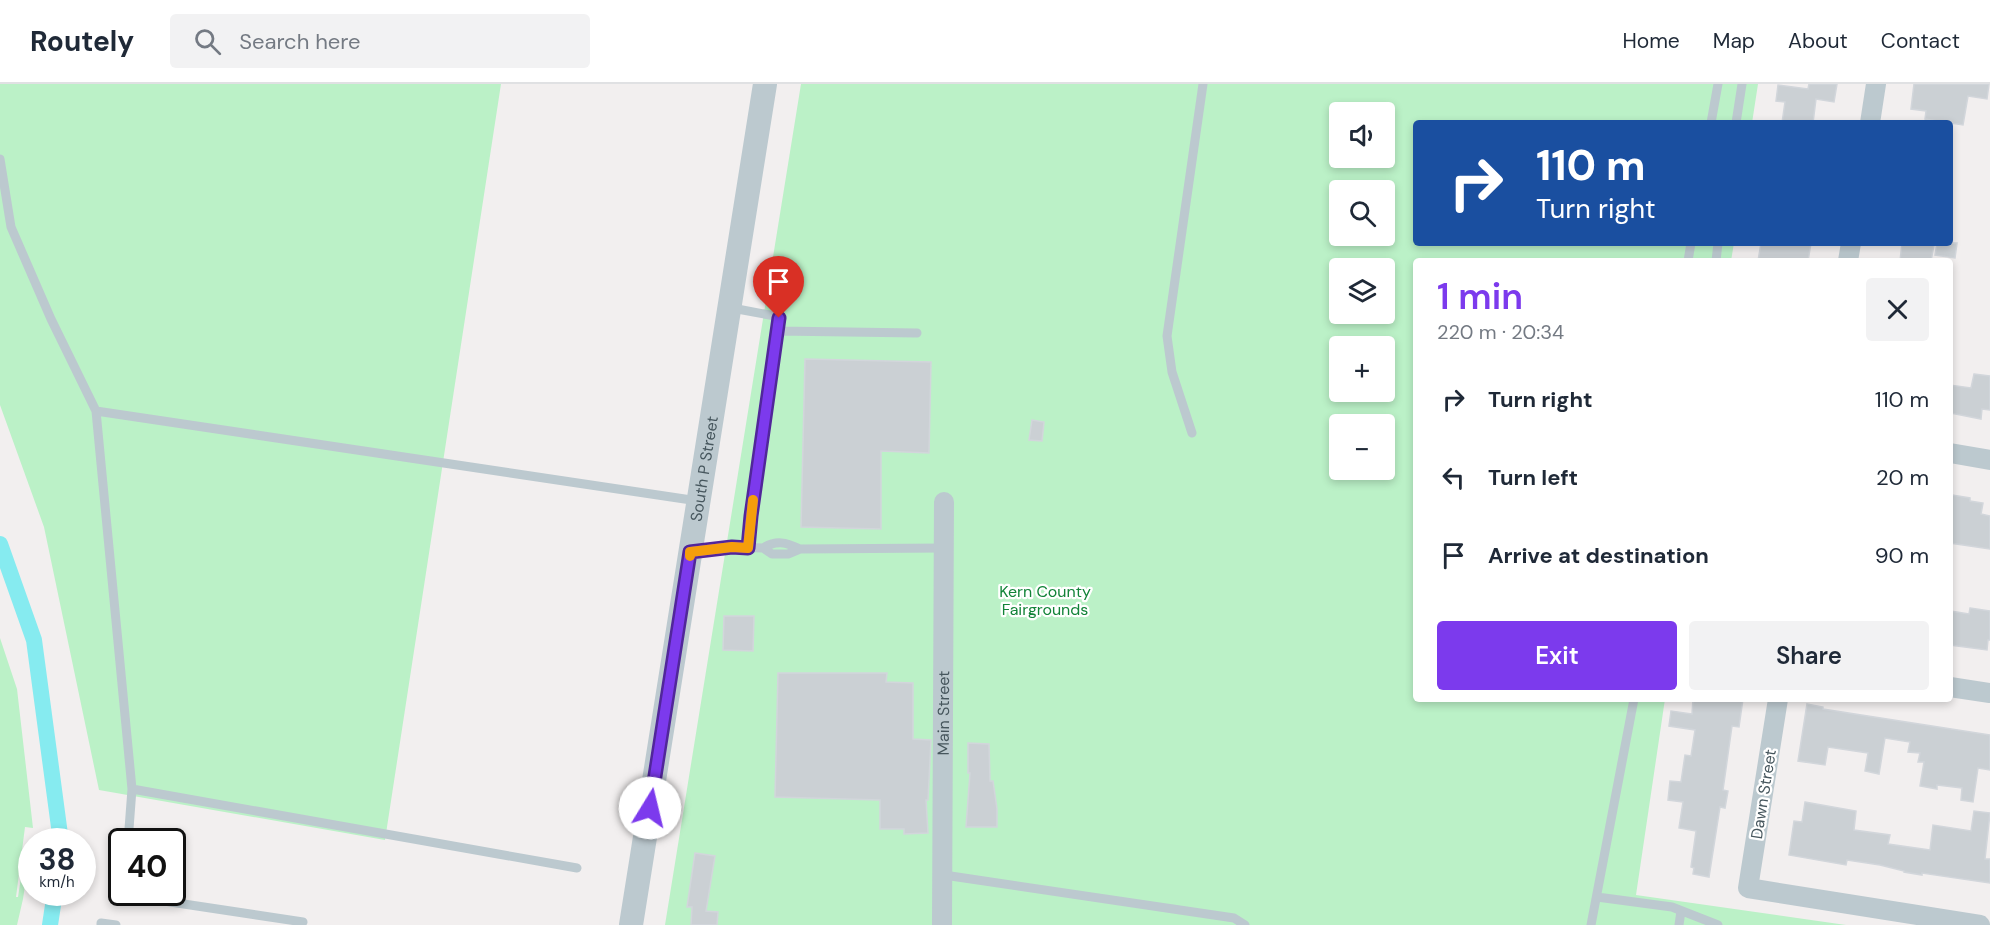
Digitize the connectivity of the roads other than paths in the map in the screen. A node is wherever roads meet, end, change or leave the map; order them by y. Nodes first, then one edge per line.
1 (765, 84) edge
2 (1203, 84) edge
3 (1718, 84) edge
4 (1742, 84) edge
5 (1876, 84) edge
6 (1712, 120) edge
7 (1736, 120) edge
8 (1870, 120) edge
9 (0, 159) edge
10 (729, 308) junction
11 (778, 331) junction
12 (917, 333) dead end
13 (96, 411) junction
14 (1192, 433) dead end
15 (1953, 454) edge
16 (1990, 460) edge
17 (699, 501) junction
18 (944, 502) dead end
19 (748, 548) junction
20 (944, 548) junction
21 (690, 552) junction
22 (1953, 687) edge
23 (1990, 693) edge
24 (1633, 702) edge
25 (1778, 702) edge
26 (132, 789) junction
27 (129, 828) edge
28 (577, 868) dead end
29 (944, 875) junction
30 (1597, 897) junction
31 (186, 904) edge
32 (1681, 911) junction
33 (303, 922) dead end
34 (101, 925) edge
35 (116, 925) edge
36 (631, 925) edge
37 (942, 925) edge
38 (1245, 925) edge
39 (1591, 925) edge
40 (1679, 925) edge
41 (1718, 925) edge
42 (1980, 925) edge

1 - 10 street, South P Street
2 - 14 lane
3 - 6 lane
4 - 7 lane
5 - 8 street
9 - 13 lane
10 - 11 lane
10 - 17 street, South P Street
11 - 12 lane
11 - 19 lane
13 - 17 lane
13 - 26 lane
15 - 16 street
17 - 21 street, South P Street
18 - 20 street, Main Street
19 - 20 lane
19 - 21 lane
20 - 29 street, Main Street
21 - 36 street, South P Street
22 - 23 street
24 - 30 lane
25 - 42 street, Dawn Street
26 - 27 lane
26 - 28 lane
29 - 37 street, Main Street
29 - 38 lane
30 - 32 lane
30 - 39 lane
31 - 33 lane
32 - 40 lane
32 - 41 lane
34 - 35 lane

